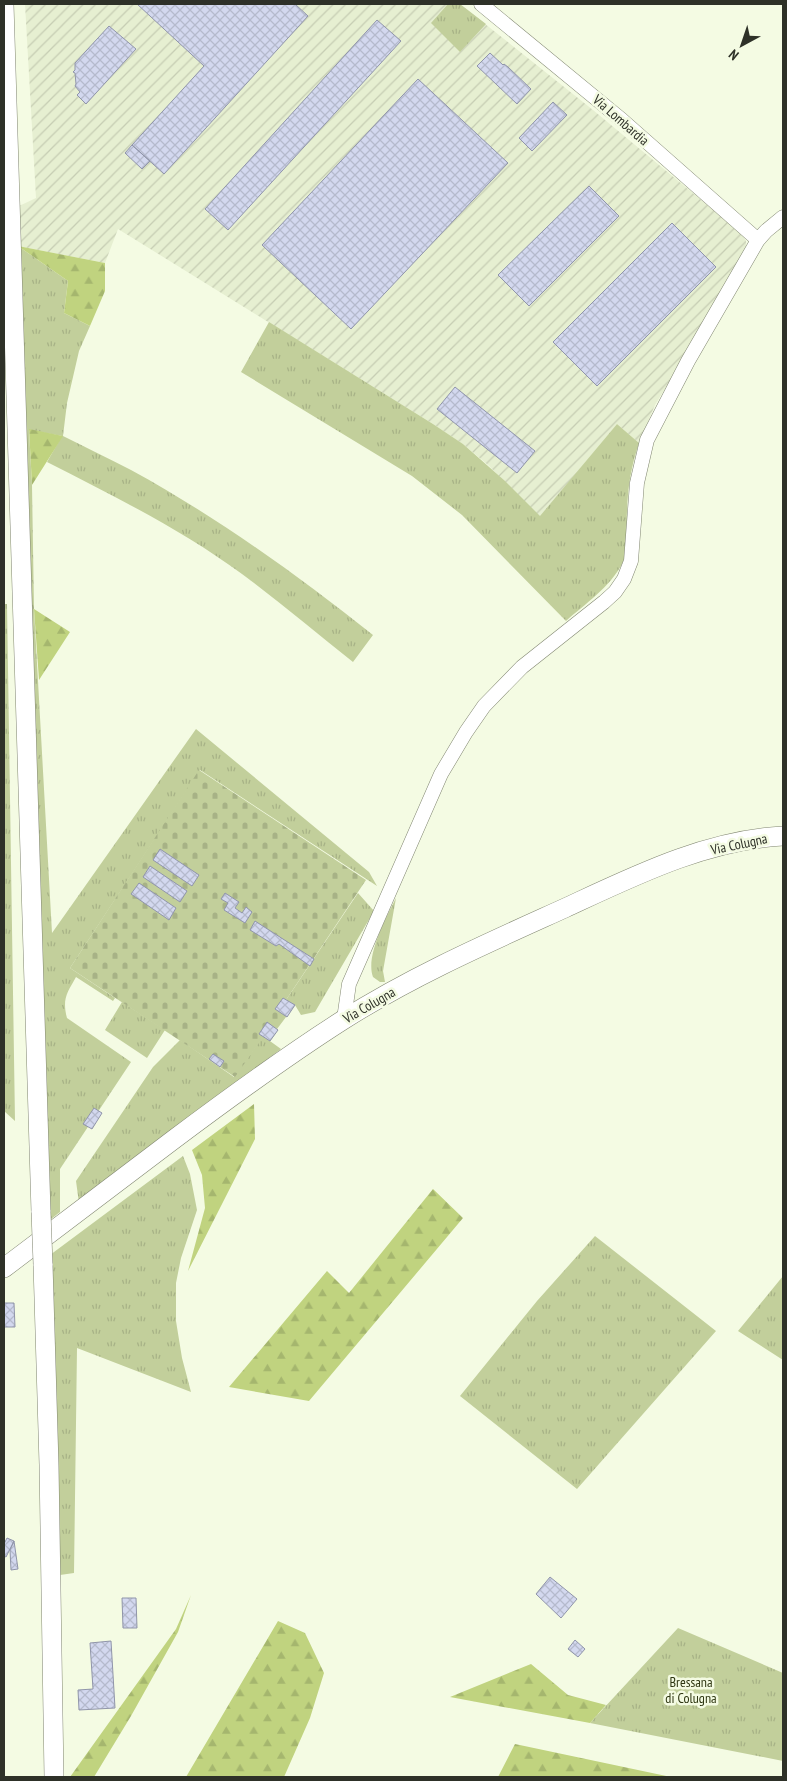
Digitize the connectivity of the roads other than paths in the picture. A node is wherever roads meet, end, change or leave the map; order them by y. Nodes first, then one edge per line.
1 (4, 4) edge
2 (481, 4) edge
3 (783, 217) edge
4 (758, 240) junction
5 (783, 836) edge
6 (344, 1019) junction
7 (4, 1268) edge
8 (54, 1777) edge

1 - 8 main road, bridge
2 - 4 street, Via Lombardia
3 - 4 street
4 - 6 street
5 - 6 main road, Via Colugna
6 - 7 main road, Via Colugna

